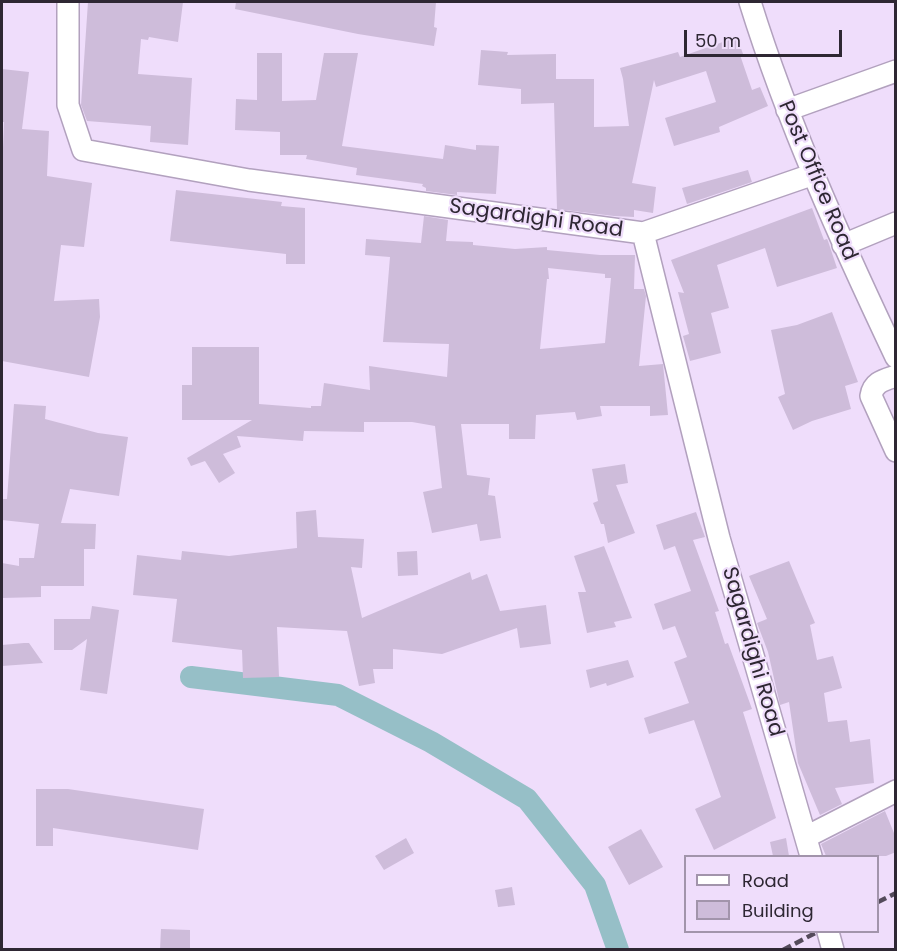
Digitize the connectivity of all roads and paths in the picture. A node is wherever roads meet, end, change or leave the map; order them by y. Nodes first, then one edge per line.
1 (68, 2) edge
2 (750, 2) edge
3 (896, 71) edge
4 (787, 110) junction
5 (814, 174) junction
6 (896, 223) edge
7 (643, 233) junction
8 (843, 245) junction
9 (896, 357) edge
10 (896, 376) edge
11 (896, 452) edge
12 (896, 791) edge
13 (809, 847) edge
14 (828, 933) edge
15 (833, 950) edge

1 - 7 street, Sagardighi Road
2 - 4 street, Post Office Road
3 - 4 street
4 - 5 street, Post Office Road
5 - 7 street
5 - 8 street, Post Office Road
6 - 8 street
7 - 13 street, Sagardighi Road
8 - 9 street, Post Office Road
10 - 11 street
12 - 13 street
14 - 15 street

